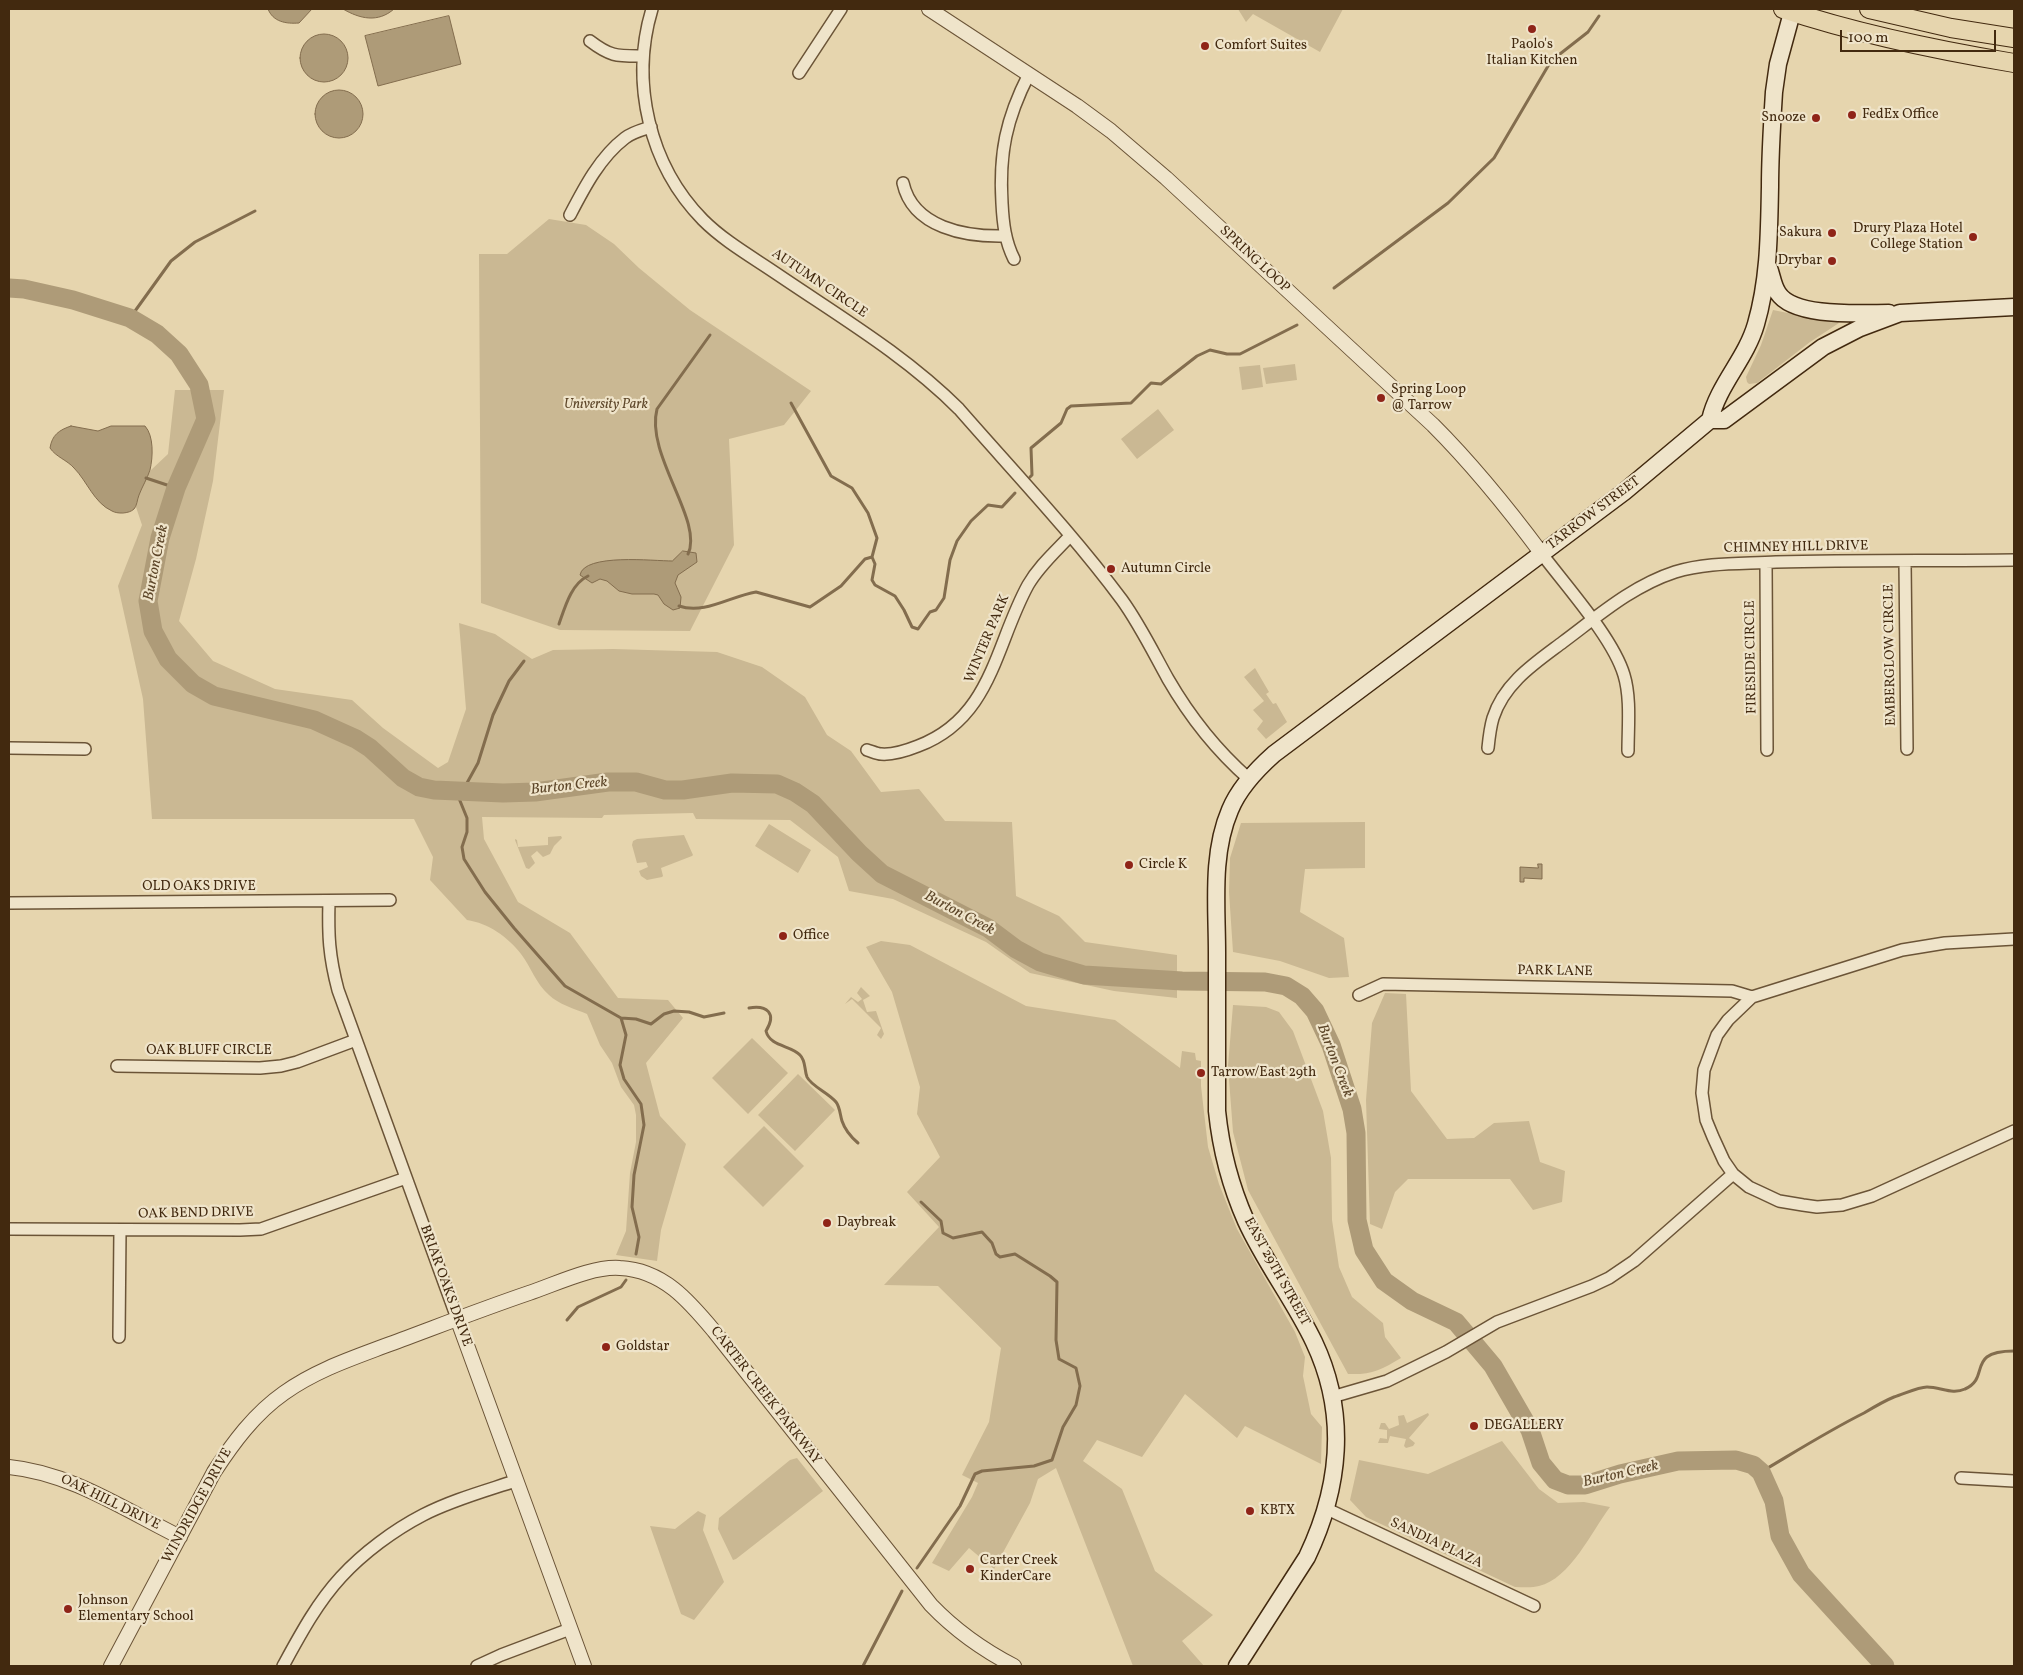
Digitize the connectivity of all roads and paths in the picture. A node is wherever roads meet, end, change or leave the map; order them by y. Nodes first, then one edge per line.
1 (652, 9) edge
2 (842, 9) edge
3 (929, 9) edge
4 (1869, 9) edge
5 (1789, 10) edge
6 (2014, 38) edge
7 (590, 41) dead end
8 (643, 56) junction
9 (2014, 62) edge
10 (799, 73) dead end
11 (1029, 74) junction
12 (651, 127) junction
13 (903, 183) dead end
14 (570, 215) dead end
15 (1005, 236) junction
16 (1014, 259) dead end
17 (1768, 266) junction
18 (2014, 307) edge
19 (1900, 313) junction
20 (1737, 367) junction
21 (1748, 403) junction
22 (1710, 420) junction
23 (1070, 536) junction
24 (1542, 554) junction
25 (2014, 560) edge
26 (1905, 562) junction
27 (1766, 563) junction
28 (1592, 620) junction
29 (9, 748) edge
30 (1488, 748) dead end
31 (86, 749) dead end
32 (1908, 749) dead end
33 (867, 750) dead end
34 (1768, 750) dead end
35 (1628, 751) dead end
36 (1249, 779) junction
37 (1225, 823) joint
38 (390, 900) dead end
39 (329, 901) junction
40 (9, 903) edge
41 (2014, 939) edge
42 (1359, 995) dead end
43 (1752, 996) junction
44 (356, 1040) junction
45 (117, 1066) dead end
46 (2014, 1131) edge
47 (1733, 1174) junction
48 (406, 1178) junction
49 (9, 1229) edge
50 (120, 1230) junction
51 (457, 1318) junction
52 (119, 1337) dead end
53 (1332, 1397) junction
54 (9, 1467) edge
55 (1961, 1478) dead end
56 (515, 1481) junction
57 (2014, 1481) edge
58 (1326, 1509) junction
59 (180, 1538) junction
60 (1534, 1606) dead end
61 (570, 1629) junction
62 (111, 1666) edge
63 (284, 1666) edge
64 (477, 1666) edge
65 (584, 1666) edge
66 (1014, 1666) edge
67 (1237, 1666) edge

1 - 8 street, AUTUMN CIRCLE
2 - 10 street
3 - 11 street, SPRING LOOP
4 - 6 main road
5 - 9 main road
5 - 17 main road
7 - 8 street
8 - 12 street, AUTUMN CIRCLE
11 - 15 street
11 - 24 street, SPRING LOOP
12 - 14 street
12 - 23 street, AUTUMN CIRCLE
13 - 15 street
15 - 16 street
17 - 19 main road
17 - 20 main road
18 - 19 main road, TARROW STREET
19 - 21 main road, TARROW STREET
20 - 21 main road
20 - 22 main road
21 - 22 main road, TARROW STREET
22 - 24 main road, TARROW STREET
23 - 33 street, WINTER PARK
23 - 36 street, AUTUMN CIRCLE
24 - 28 street
24 - 36 main road, TARROW STREET
25 - 26 street, CHIMNEY HILL DRIVE
26 - 27 street, CHIMNEY HILL DRIVE
26 - 32 street, EMBERGLOW CIRCLE
27 - 28 street, CHIMNEY HILL DRIVE
27 - 34 street, FIRESIDE CIRCLE
28 - 30 street, CHIMNEY HILL DRIVE
28 - 35 street
29 - 31 street
36 - 37 main road, TARROW STREET
37 - 53 main road, EAST 29TH STREET
38 - 39 street, OLD OAKS DRIVE
39 - 40 street, OLD OAKS DRIVE
39 - 44 street, BRIAR OAKS DRIVE
41 - 43 street
42 - 43 street, PARK LANE
43 - 47 street
44 - 45 street, OAK BLUFF CIRCLE
44 - 48 street, BRIAR OAKS DRIVE
46 - 47 street
47 - 53 street
48 - 50 street, OAK BEND DRIVE
48 - 51 street, BRIAR OAKS DRIVE
49 - 50 street, OAK BEND DRIVE
50 - 52 street
51 - 56 street, BRIAR OAKS DRIVE
51 - 59 street, WINDRIDGE DRIVE
51 - 66 street, CARTER CREEK PARKWAY
53 - 58 main road, EAST 29TH STREET
54 - 59 street, OAK HILL DRIVE
55 - 57 street
56 - 61 street, BRIAR OAKS DRIVE
56 - 63 street
58 - 60 street, SANDIA PLAZA
58 - 67 main road, EAST 29TH STREET
59 - 62 street, WINDRIDGE DRIVE
61 - 64 street
61 - 65 street, BRIAR OAKS DRIVE

